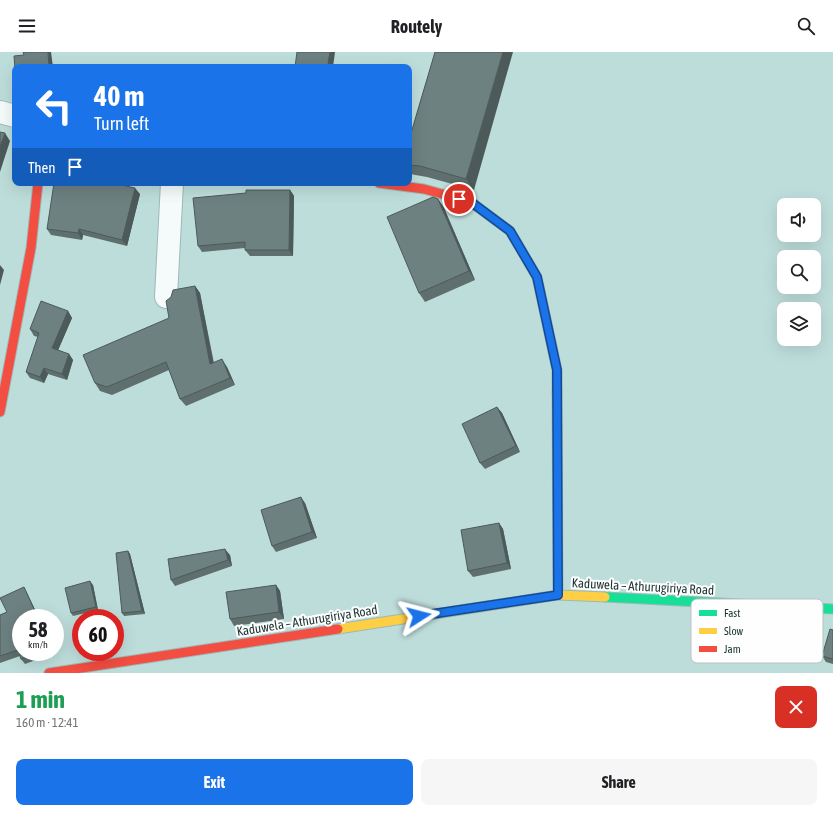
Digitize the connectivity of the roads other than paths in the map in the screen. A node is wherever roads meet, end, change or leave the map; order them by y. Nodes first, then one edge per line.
1 (0, 112) edge
2 (12, 115) edge
3 (38, 186) edge
4 (172, 186) edge
5 (402, 186) edge
6 (166, 297) dead end
7 (0, 412) edge
8 (558, 595) junction
9 (691, 602) edge
10 (823, 608) edge
11 (833, 609) edge
12 (49, 673) edge

1 - 2 street
3 - 7 main road
4 - 6 street
5 - 8 main road
8 - 9 main road, Kaduwela – Athurugiriya Road
8 - 12 main road, Kaduwela – Athurugiriya Road
10 - 11 main road, Kaduwela – Athurugiriya Road

